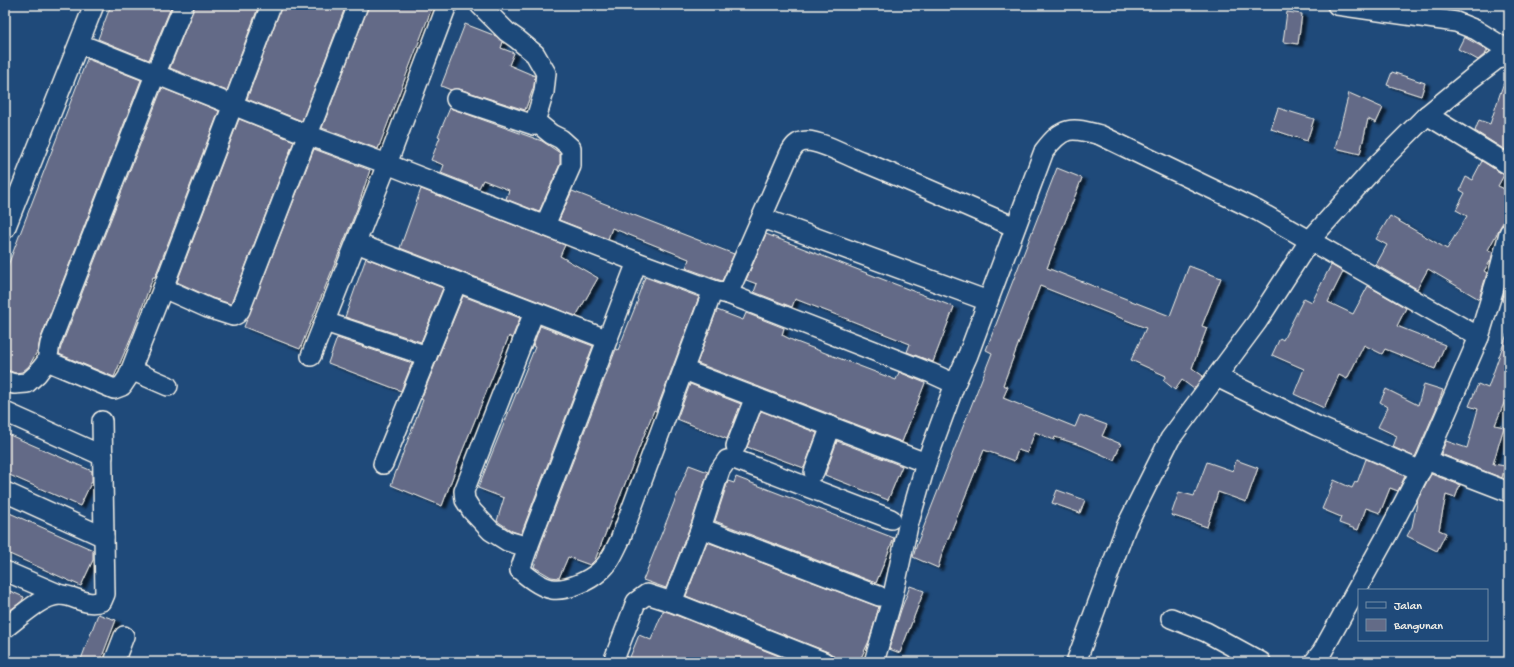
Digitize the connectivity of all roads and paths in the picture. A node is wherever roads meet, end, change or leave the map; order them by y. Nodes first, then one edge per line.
1 (94, 5) edge
2 (184, 5) edge
3 (271, 5) edge
4 (358, 5) edge
5 (447, 5) edge
6 (480, 5) edge
7 (1337, 5) edge
8 (80, 44) junction
9 (1509, 50) edge
10 (155, 75) junction
11 (456, 98) dead end
12 (232, 105) junction
13 (1427, 116) junction
14 (534, 124) junction
15 (308, 135) junction
16 (387, 164) junction
17 (1509, 164) edge
18 (762, 218) junction
19 (545, 225) junction
20 (1015, 227) junction
21 (5, 229) edge
22 (1509, 233) edge
23 (1310, 240) junction
24 (356, 242) junction
25 (637, 262) junction
26 (456, 282) junction
27 (163, 288) junction
28 (720, 292) junction
29 (988, 301) junction
30 (534, 312) junction
31 (325, 322) junction
32 (1479, 337) junction
33 (606, 339) junction
34 (311, 356) dead end
35 (427, 356) junction
36 (47, 360) junction
37 (131, 370) junction
38 (684, 370) junction
39 (1217, 377) junction
40 (5, 380) edge
41 (955, 384) junction
42 (168, 386) dead end
43 (755, 397) junction
44 (5, 412) edge
45 (102, 421) dead end
46 (831, 426) junction
47 (736, 446) dead end
48 (102, 456) junction
49 (926, 463) junction
50 (383, 464) dead end
51 (1423, 466) junction
52 (814, 472) dead end
53 (5, 492) edge
54 (1509, 492) edge
55 (891, 519) dead end
56 (701, 528) junction
57 (104, 537) junction
58 (528, 547) junction
59 (5, 571) edge
60 (61, 595) junction
61 (879, 596) dead end
62 (672, 602) junction
63 (1171, 618) dead end
64 (5, 628) edge
65 (124, 636) dead end
66 (114, 662) edge
67 (613, 662) edge
68 (824, 662) edge
69 (874, 662) edge
70 (1076, 662) edge
71 (1261, 662) edge
72 (1314, 662) edge

1 - 8 street
2 - 10 street
3 - 12 street
4 - 15 street
5 - 16 street
6 - 14 street
7 - 9 street
8 - 10 street
8 - 21 street
9 - 13 street
10 - 12 street
10 - 36 street
11 - 14 street
12 - 15 street
12 - 27 street
13 - 17 street
13 - 23 street
14 - 19 street
15 - 16 street
15 - 27 street
16 - 19 street
16 - 24 street
18 - 20 street
18 - 28 street
18 - 29 street
19 - 25 street
20 - 23 street
20 - 29 street
22 - 32 street
23 - 32 street
23 - 39 street
24 - 26 street
24 - 31 street
25 - 28 street
25 - 33 street
26 - 30 street
26 - 35 street
27 - 37 street
28 - 38 street
28 - 41 street
29 - 41 street
30 - 33 street
30 - 58 street
31 - 34 street
31 - 35 street
32 - 51 street
33 - 58 street
35 - 50 street
36 - 37 street
36 - 40 street
37 - 42 street
38 - 43 street
38 - 58 street
39 - 51 street
39 - 70 street
41 - 49 street
43 - 46 street
43 - 47 street
44 - 48 street
45 - 48 street
46 - 49 street
46 - 52 street
48 - 57 street
49 - 69 street
51 - 54 street
51 - 72 street
53 - 57 street
55 - 56 street
56 - 61 street
56 - 62 street
57 - 60 street
59 - 60 street
60 - 64 street
62 - 67 street
62 - 68 street
63 - 71 street
65 - 66 street

